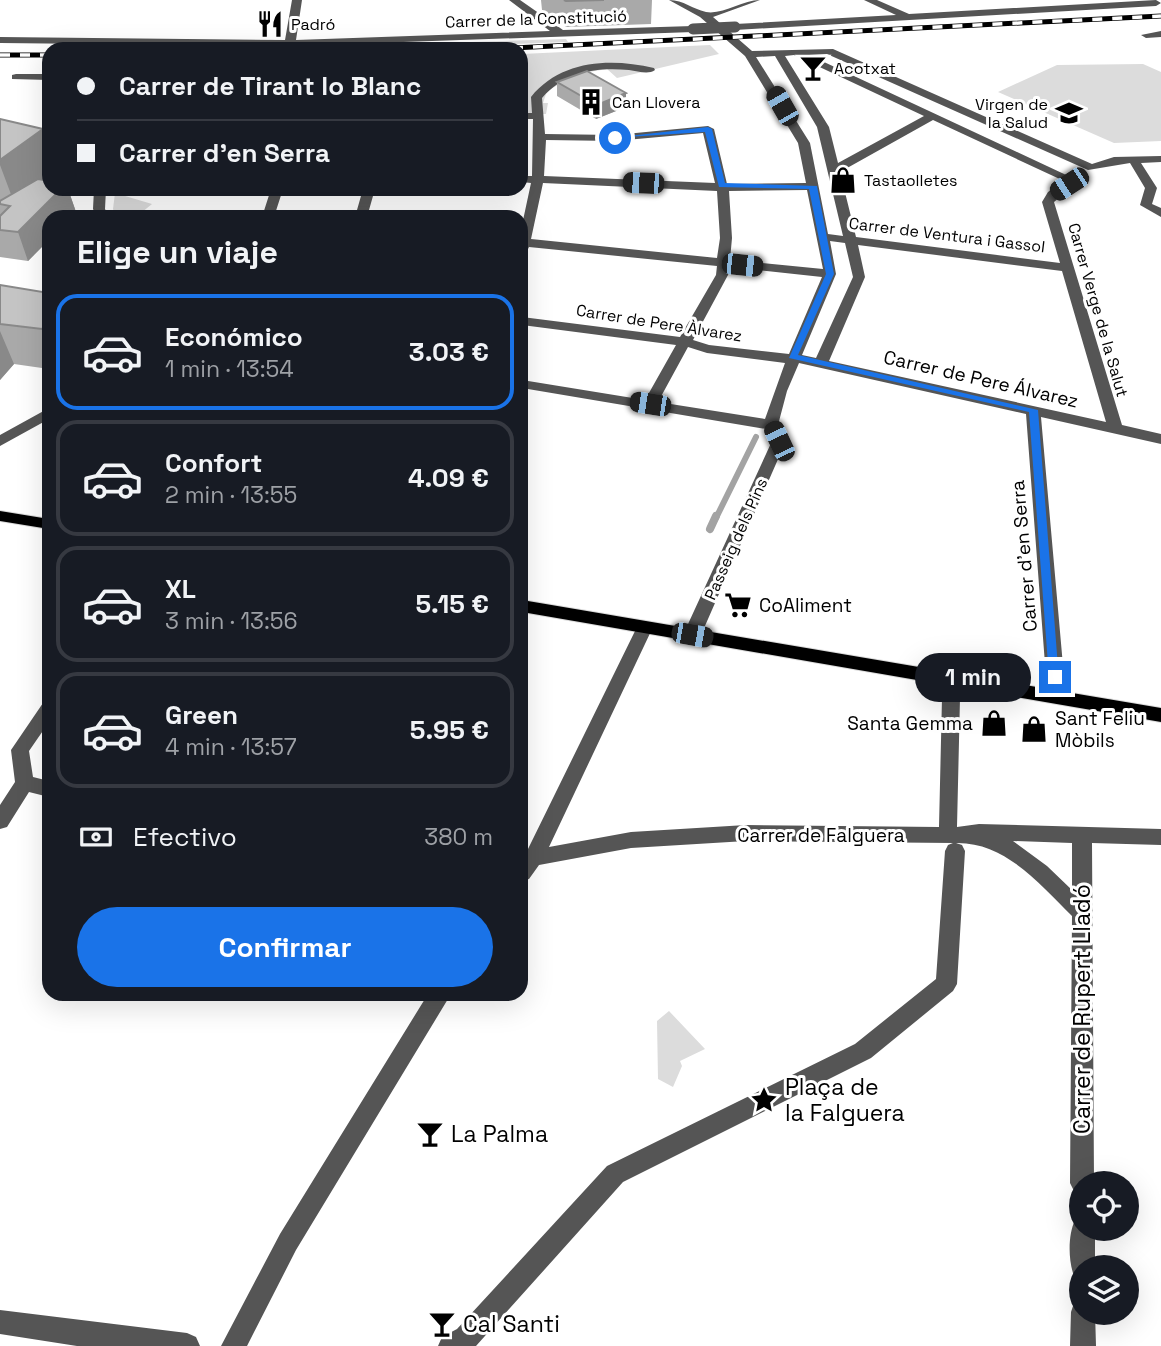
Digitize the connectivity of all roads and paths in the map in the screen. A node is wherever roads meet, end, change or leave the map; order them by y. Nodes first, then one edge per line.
1 (297, 0) edge
2 (514, 0) edge
3 (674, 0) edge
4 (755, 0) edge
5 (869, 0) edge
6 (1039, 0) edge
7 (1155, 1) edge
8 (1049, 9) junction
9 (704, 15) junction
10 (908, 17) junction
11 (561, 34) junction
12 (1161, 34) edge
13 (1146, 35) dead end
14 (0, 40) edge
15 (193, 42) edge
16 (290, 42) edge
17 (320, 42) edge
18 (797, 53) junction
19 (749, 54) junction
20 (779, 54) junction
21 (650, 70) dead end
22 (16, 76) dead end
23 (42, 77) edge
24 (528, 116) edge
25 (539, 116) junction
26 (932, 116) junction
27 (540, 137) junction
28 (1133, 159) junction
29 (1161, 159) edge
30 (834, 170) junction
31 (528, 179) edge
32 (538, 180) junction
33 (722, 185) junction
34 (813, 186) junction
35 (1160, 213) edge
36 (528, 221) edge
37 (824, 237) junction
38 (851, 240) junction
39 (528, 245) edge
40 (723, 261) junction
41 (1066, 268) junction
42 (830, 274) junction
43 (528, 322) edge
44 (686, 342) junction
45 (792, 358) junction
46 (821, 363) junction
47 (528, 385) edge
48 (650, 404) junction
49 (1033, 410) junction
50 (42, 418) edge
51 (771, 425) junction
52 (1115, 428) junction
53 (1161, 439) edge
54 (0, 441) edge
55 (0, 516) edge
56 (42, 523) edge
57 (528, 607) edge
58 (645, 627) junction
59 (692, 635) junction
60 (1052, 697) junction
61 (951, 698) dead end
62 (1161, 715) edge
63 (42, 718) edge
64 (25, 783) junction
65 (42, 787) edge
66 (0, 821) edge
67 (948, 825) dead end
68 (972, 832) junction
69 (1083, 834) junction
70 (1161, 837) edge
71 (955, 851) dead end
72 (528, 858) edge
73 (528, 862) edge
74 (1082, 913) junction
75 (436, 1001) edge
76 (1083, 1171) edge
77 (0, 1322) edge
78 (1083, 1325) edge
79 (187, 1346) edge
80 (234, 1346) edge
81 (451, 1346) edge
82 (1083, 1346) edge

1 - 16 street
2 - 11 street
3 - 9 street
4 - 9 street
5 - 10 street
6 - 8 street
7 - 8 street, Carrer de la Constitució
8 - 10 street, Carrer de la Constitució
9 - 19 street
10 - 11 street, Carrer de la Constitució, bridge
11 - 17 street, Carrer de la Constitució
12 - 13 street
14 - 15 street, Carrer de la Constitució
18 - 20 street
18 - 26 street
18 - 28 street
19 - 20 street
19 - 34 street
20 - 30 street
21 - 25 street
22 - 23 street
24 - 25 street
25 - 27 street
26 - 30 street
26 - 41 street, Carrer Verge de la Salut
27 - 32 street
27 - 33 street
28 - 29 street
28 - 35 street
30 - 38 street
31 - 32 street
32 - 33 street
32 - 36 street
33 - 34 street
33 - 40 street
34 - 37 street
37 - 38 street, Carrer de Ventura i Gassol
37 - 42 street
38 - 41 street, Carrer de Ventura i Gassol
38 - 46 street
39 - 40 street
40 - 42 street
40 - 44 street
41 - 52 street, Carrer Verge de la Salut
42 - 45 street, Passeig dels Pins
43 - 44 street, Carrer de Pere Àlvarez
44 - 45 street, Carrer de Pere Àlvarez
44 - 48 street
45 - 46 street, Carrer de Pere Álvarez
45 - 51 street, Passeig dels Pins
46 - 49 street, Carrer de Pere Álvarez
47 - 48 street
48 - 51 street
49 - 52 street, Carrer de Pere Álvarez
49 - 60 street, Carrer d'en Serra
50 - 54 street
51 - 59 street, Passeig dels Pins
52 - 53 street, Carrer de Pere Álvarez
55 - 56 main road
57 - 58 main road
58 - 59 main road
58 - 72 street
59 - 60 main road
60 - 62 main road
61 - 67 street
63 - 64 street
64 - 65 street
64 - 66 street
68 - 69 street, Carrer de Falguera
68 - 73 street, Carrer de Falguera
68 - 74 street
69 - 70 street
69 - 74 street, Carrer de Rupert Lladó
71 - 81 street
74 - 76 street, Carrer de Rupert Lladó
75 - 80 street
77 - 79 street
78 - 82 street

